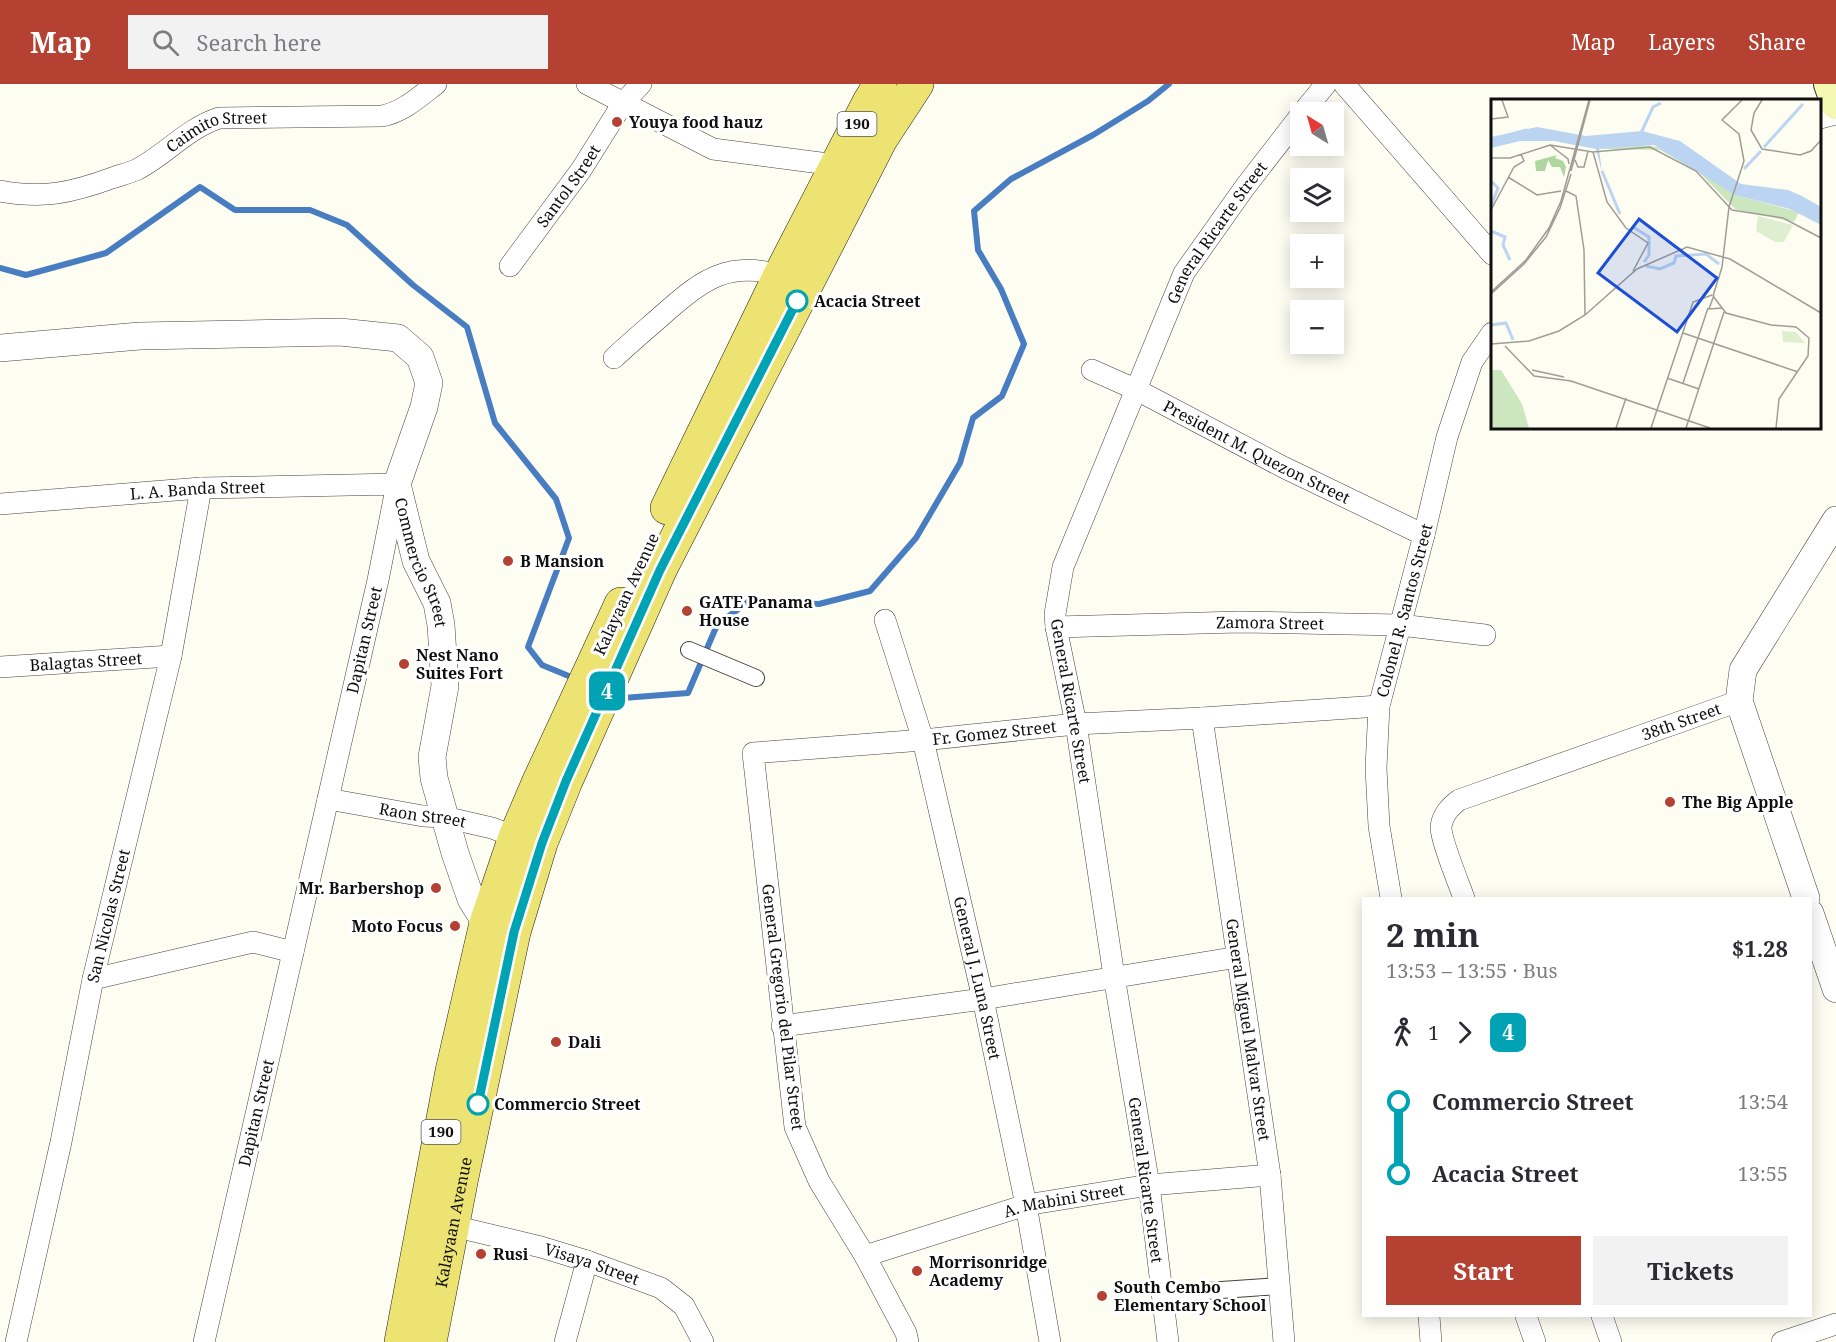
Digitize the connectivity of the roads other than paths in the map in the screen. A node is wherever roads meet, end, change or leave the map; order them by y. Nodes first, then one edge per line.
1 (436, 84) edge
2 (587, 84) edge
3 (641, 84) edge
4 (880, 84) edge
5 (917, 84) edge
6 (1326, 84) edge
7 (1344, 84) edge
8 (1829, 84) edge
9 (1312, 102) edge
10 (622, 103) junction
11 (1836, 104) edge
12 (1836, 114) edge
13 (1821, 118) edge
14 (1290, 129) edge
15 (836, 165) junction
16 (0, 191) edge
17 (1491, 253) edge
18 (510, 266) dead end
19 (780, 275) junction
20 (1491, 334) edge
21 (0, 348) edge
22 (614, 358) dead end
23 (1092, 370) dead end
24 (1137, 390) junction
25 (396, 484) junction
26 (201, 488) junction
27 (0, 504) edge
28 (1836, 520) edge
29 (1424, 535) junction
30 (885, 620) dead end
31 (1400, 625) junction
32 (1056, 627) junction
33 (1485, 635) dead end
34 (690, 650) dead end
35 (171, 656) junction
36 (608, 660) junction
37 (1, 673) edge
38 (756, 678) dead end
39 (1739, 701) junction
40 (1379, 706) junction
41 (1202, 718) junction
42 (580, 720) junction
43 (1076, 724) junction
44 (923, 740) junction
45 (753, 753) joint
46 (328, 799) junction
47 (444, 817) junction
48 (515, 837) junction
49 (1391, 897) edge
50 (1464, 897) edge
51 (1806, 897) edge
52 (1812, 919) edge
53 (500, 927) junction
54 (293, 952) junction
55 (1238, 957) junction
56 (1114, 976) junction
57 (93, 979) junction
58 (1836, 989) edge
59 (983, 999) junction
60 (782, 1026) junction
61 (1270, 1175) junction
62 (1149, 1185) junction
63 (1026, 1204) junction
64 (453, 1226) junction
65 (865, 1256) junction
66 (587, 1261) junction
67 (1279, 1286) junction
68 (1163, 1294) junction
69 (1430, 1317) edge
70 (1526, 1317) edge
71 (1602, 1317) edge
72 (1836, 1324) edge
73 (16, 1342) edge
74 (204, 1342) edge
75 (401, 1342) edge
76 (430, 1342) edge
77 (565, 1342) edge
78 (703, 1342) edge
79 (908, 1342) edge
80 (1050, 1342) edge
81 (1168, 1342) edge
82 (1284, 1342) edge
83 (1431, 1342) edge
84 (1535, 1342) edge
85 (1611, 1342) edge
86 (1782, 1342) edge

1 - 16 street, Caimito Street
2 - 10 street
3 - 10 street, Santol Street
4 - 15 main road, Kalayaan Avenue / 190
5 - 36 main road, Kalayaan Avenue / 190
6 - 9 street
7 - 17 street
8 - 11 main road
10 - 15 street
10 - 18 street, Santol Street
12 - 13 street
14 - 24 street, General Ricarte Street
15 - 19 main road, Kalayaan Avenue / 190
19 - 22 street
19 - 36 main road, Kalayaan Avenue / 190
20 - 29 street, Colonel R. Santos Street
21 - 25 street, Dapitan Street
23 - 24 street, President M. Quezon Street
24 - 29 street, President M. Quezon Street
24 - 32 street, General Ricarte Street
25 - 26 street, L. A. Banda Street
25 - 46 street, Dapitan Street
25 - 47 street, Commercio Street
26 - 27 street, L. A. Banda Street
26 - 35 street, San Nicolas Street
28 - 39 street, 38th Street
29 - 31 street, Colonel R. Santos Street
30 - 44 street, General J. Luna Street
31 - 32 street, Zamora Street
31 - 33 street, Zamora Street
31 - 40 street, Colonel R. Santos Street
32 - 43 street, General Ricarte Street
34 - 38 street
35 - 37 street, Balagtas Street
35 - 57 street, San Nicolas Street
36 - 42 main road, Kalayaan Avenue / 190
39 - 50 street, 38th Street
39 - 51 street
40 - 41 street, Fr. Gomez Street
40 - 49 street, Colonel R. Santos Street
41 - 43 street, Fr. Gomez Street
41 - 55 street, General Miguel Malvar Street
42 - 48 main road, Kalayaan Avenue / 190
42 - 53 main road, Kalayaan Avenue / 190
43 - 44 street, Fr. Gomez Street
43 - 56 street, General Ricarte Street
44 - 45 street, Fr. Gomez Street
44 - 59 street, General J. Luna Street
45 - 60 street, General Gregorio del Pilar Street
46 - 47 street, Raon Street
46 - 54 street, Dapitan Street
47 - 48 street, Raon Street
47 - 53 street, Commercio Street
48 - 53 main road, Kalayaan Avenue / 190
52 - 58 street
53 - 64 main road, Kalayaan Avenue / 190
53 - 75 main road, Kalayaan Avenue / 190
54 - 57 street
54 - 74 street, Dapitan Street
55 - 56 street
55 - 61 street, General Miguel Malvar Street
56 - 59 street
56 - 62 street, General Ricarte Street
57 - 73 street, San Nicolas Street
59 - 60 street
59 - 63 street, General J. Luna Street
60 - 65 street, General Gregorio del Pilar Street
61 - 62 street, A. Mabini Street
61 - 67 street, General Miguel Malvar Street
62 - 63 street, A. Mabini Street
62 - 68 street, General Ricarte Street
63 - 65 street, A. Mabini Street
63 - 80 street, General J. Luna Street
64 - 66 street, Visaya Street
64 - 76 main road, Kalayaan Avenue / 190
65 - 79 street, General Gregorio del Pilar Street
66 - 77 street
66 - 78 street, Visaya Street
67 - 68 street
67 - 82 street, General Miguel Malvar Street
68 - 81 street, General Ricarte Street
69 - 83 street
70 - 84 street
71 - 85 street
72 - 86 street

